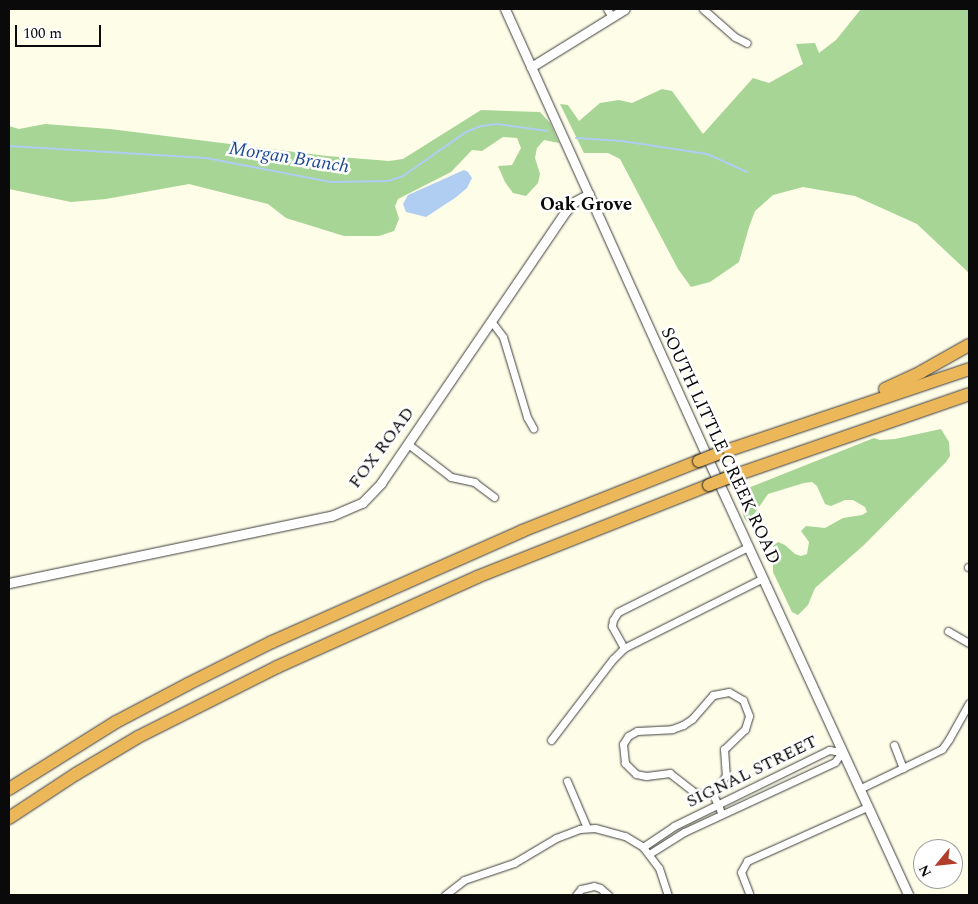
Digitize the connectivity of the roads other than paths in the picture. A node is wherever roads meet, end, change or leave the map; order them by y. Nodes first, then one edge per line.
1 (505, 9) edge
2 (625, 9) edge
3 (703, 9) edge
4 (609, 13) edge
5 (747, 43) dead end
6 (531, 67) junction
7 (589, 194) junction
8 (492, 321) junction
9 (969, 345) edge
10 (969, 369) edge
11 (969, 394) edge
12 (811, 421) junction
13 (533, 428) dead end
14 (408, 444) junction
15 (494, 497) dead end
16 (748, 547) junction
17 (763, 578) junction
18 (9, 583) edge
19 (948, 631) dead end
20 (969, 643) edge
21 (624, 648) junction
22 (969, 703) edge
23 (551, 740) dead end
24 (894, 745) dead end
25 (842, 752) junction
26 (903, 768) junction
27 (567, 782) dead end
28 (9, 789) edge
29 (859, 789) junction
30 (712, 792) junction
31 (718, 804) junction
32 (867, 807) junction
33 (722, 814) junction
34 (9, 818) edge
35 (587, 828) junction
36 (643, 847) junction
37 (649, 854) junction
38 (749, 893) dead end
39 (668, 894) edge
40 (445, 895) edge
41 (576, 895) edge
42 (608, 895) edge
43 (658, 895) edge
44 (908, 895) edge

1 - 6 street, SOUTH LITTLE CREEK ROAD
2 - 4 street
3 - 5 street
4 - 6 street
6 - 7 street, SOUTH LITTLE CREEK ROAD
7 - 8 street, FOX ROAD
7 - 16 street, SOUTH LITTLE CREEK ROAD
8 - 13 street
8 - 14 street, FOX ROAD
9 - 12 highway
10 - 12 highway
11 - 34 highway, bridge
12 - 28 highway, bridge
14 - 15 street
14 - 18 street, FOX ROAD
16 - 17 street, SOUTH LITTLE CREEK ROAD
16 - 21 street
17 - 21 street
17 - 25 street, SOUTH LITTLE CREEK ROAD
19 - 20 street
21 - 23 street
22 - 26 street
24 - 26 street
25 - 29 street, SOUTH LITTLE CREEK ROAD
25 - 31 street, SIGNAL STREET
25 - 33 street, SIGNAL STREET
26 - 29 street
27 - 35 street
29 - 32 street, SOUTH LITTLE CREEK ROAD
30 - 30 street
30 - 31 street
31 - 33 street
31 - 36 street, SIGNAL STREET
32 - 38 street
32 - 44 street, SOUTH LITTLE CREEK ROAD
33 - 37 street, SIGNAL STREET
35 - 36 street
35 - 40 street
36 - 37 street
37 - 39 street
39 - 43 street
41 - 42 street

